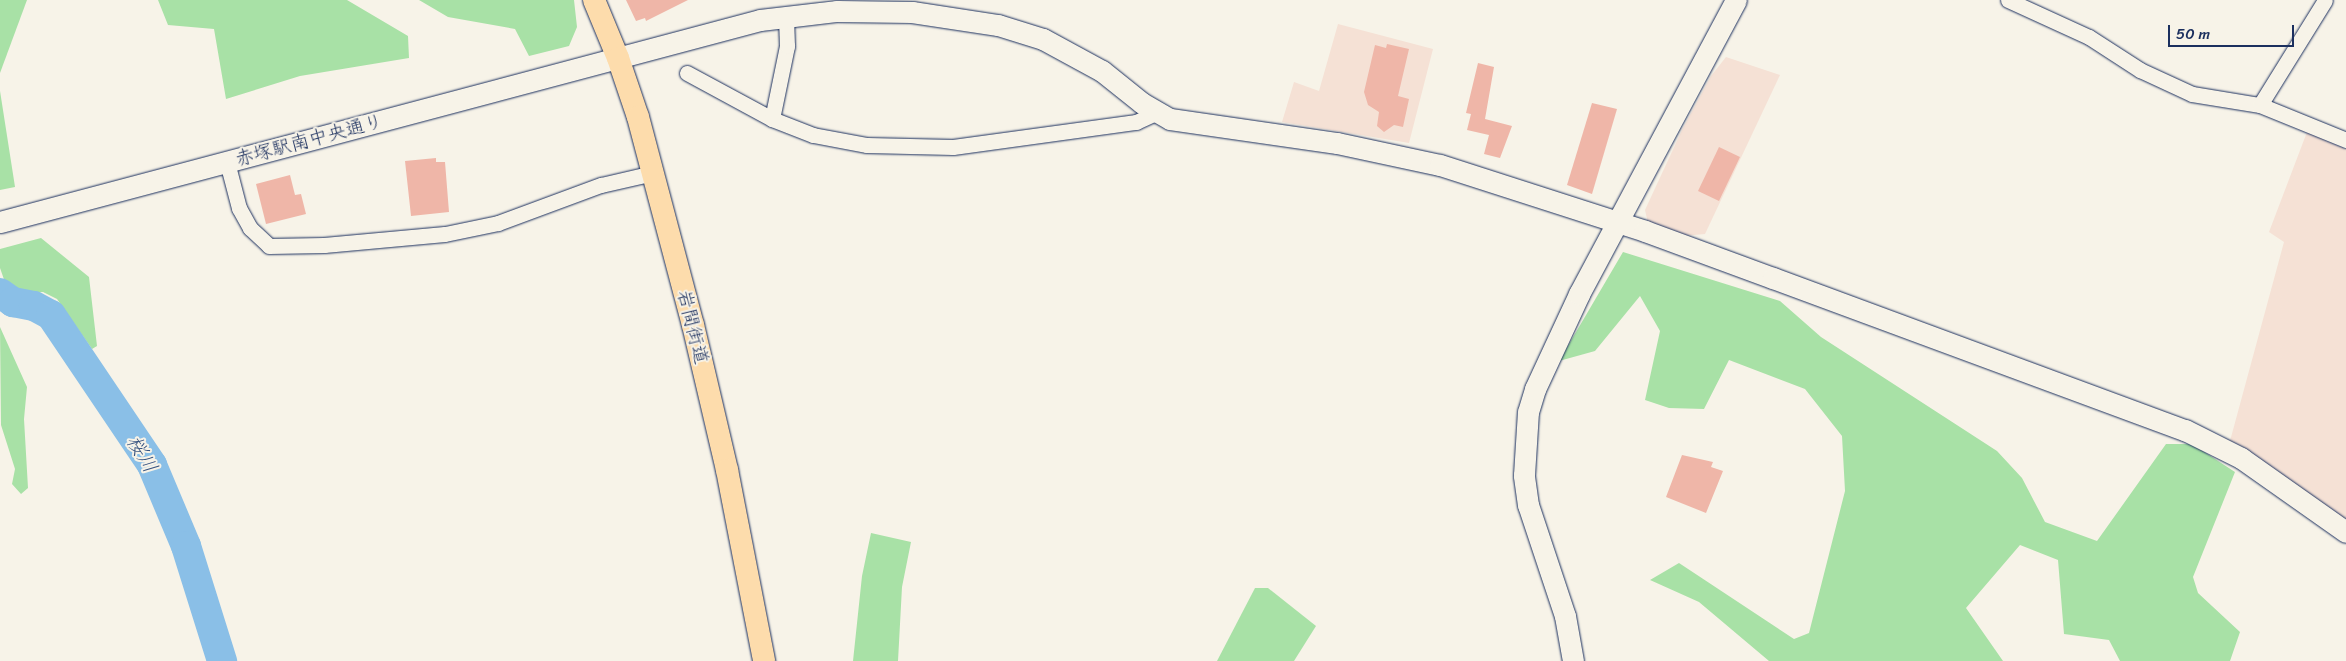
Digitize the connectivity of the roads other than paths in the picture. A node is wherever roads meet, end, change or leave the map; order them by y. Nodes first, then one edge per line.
1 (594, 0) edge
2 (1736, 0) edge
3 (2008, 0) edge
4 (2325, 0) edge
5 (928, 7) edge
6 (786, 16) junction
7 (618, 58) junction
8 (687, 73) dead end
9 (2260, 105) junction
10 (1156, 113) junction
11 (772, 119) junction
12 (2346, 140) edge
13 (227, 162) junction
14 (653, 173) junction
15 (0, 222) edge
16 (1619, 224) junction
17 (2346, 532) edge
18 (764, 661) edge
19 (1573, 661) edge

1 - 7 main road, 岩間街道
2 - 16 street
3 - 9 street
4 - 9 street
5 - 6 street, 赤塚駅南中央通り
5 - 10 street, 赤塚駅南中央通り
6 - 7 street, 赤塚駅南中央通り
6 - 11 street
7 - 13 street, 赤塚駅南中央通り
7 - 14 main road, 岩間街道
8 - 11 street
9 - 12 street
10 - 11 street
10 - 16 street, 赤塚駅南中央通り
13 - 14 street
13 - 15 street, 赤塚駅南中央通り
14 - 18 main road, 岩間街道
16 - 17 street, 赤塚駅南中央通り
16 - 19 street

